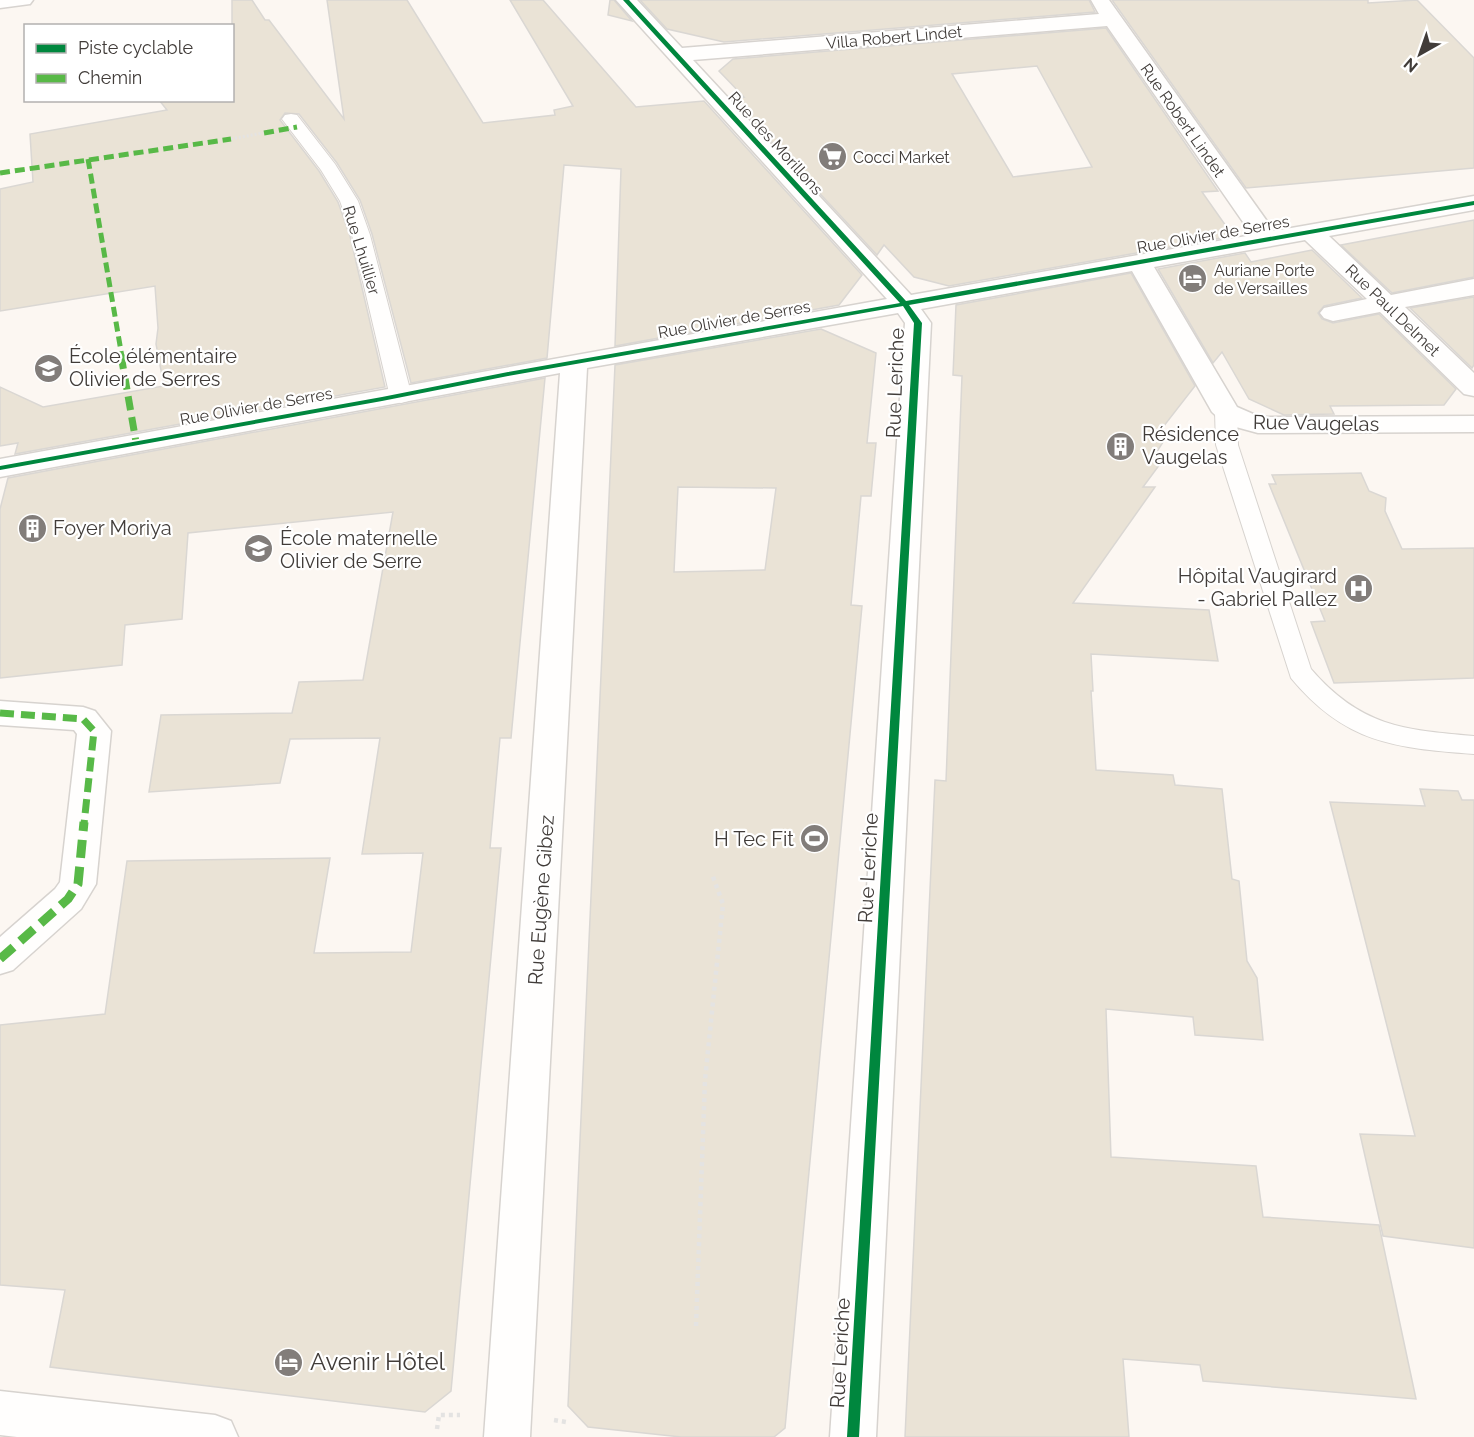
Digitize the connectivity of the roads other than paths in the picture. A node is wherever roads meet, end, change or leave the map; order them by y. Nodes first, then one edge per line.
1 (23, 0) edge
2 (626, 0) edge
3 (1099, 0) edge
4 (0, 2) edge
5 (1112, 19) junction
6 (675, 55) junction
7 (291, 119) dead end
8 (1474, 202) edge
9 (1311, 232) junction
10 (1268, 240) junction
11 (1139, 262) junction
12 (1474, 287) edge
13 (1386, 303) junction
14 (905, 304) junction
15 (1333, 313) dead end
16 (574, 363) junction
17 (1474, 388) edge
18 (401, 397) junction
19 (1226, 412) junction
20 (1474, 424) edge
21 (0, 468) edge
22 (0, 713) edge
23 (1474, 745) edge
24 (0, 959) edge
25 (0, 1413) edge
26 (214, 1437) edge
27 (507, 1437) edge
28 (853, 1437) edge

1 - 4 street
2 - 6 street, Rue des Morillons
3 - 5 street, Rue Robert Lindet
5 - 6 street, Villa Robert Lindet
5 - 10 street, Rue Robert Lindet
6 - 14 street, Rue des Morillons
7 - 18 lane, Rue Lhuillier
8 - 9 street, Rue Olivier de Serres
9 - 10 street, Rue Olivier de Serres
9 - 13 street, Rue Paul Delmet
10 - 11 street, Rue Olivier de Serres
11 - 14 street, Rue Olivier de Serres
11 - 19 street, Rue Vaugelas
12 - 13 street
13 - 15 street
13 - 17 street, Rue Paul Delmet
14 - 16 street, Rue Olivier de Serres
14 - 28 street, Rue Leriche
16 - 18 street, Rue Olivier de Serres
16 - 27 street, Rue Eugène Gibez
18 - 21 street, Rue Olivier de Serres
19 - 20 street, Rue Vaugelas
19 - 23 lane
22 - 24 street
25 - 26 street

